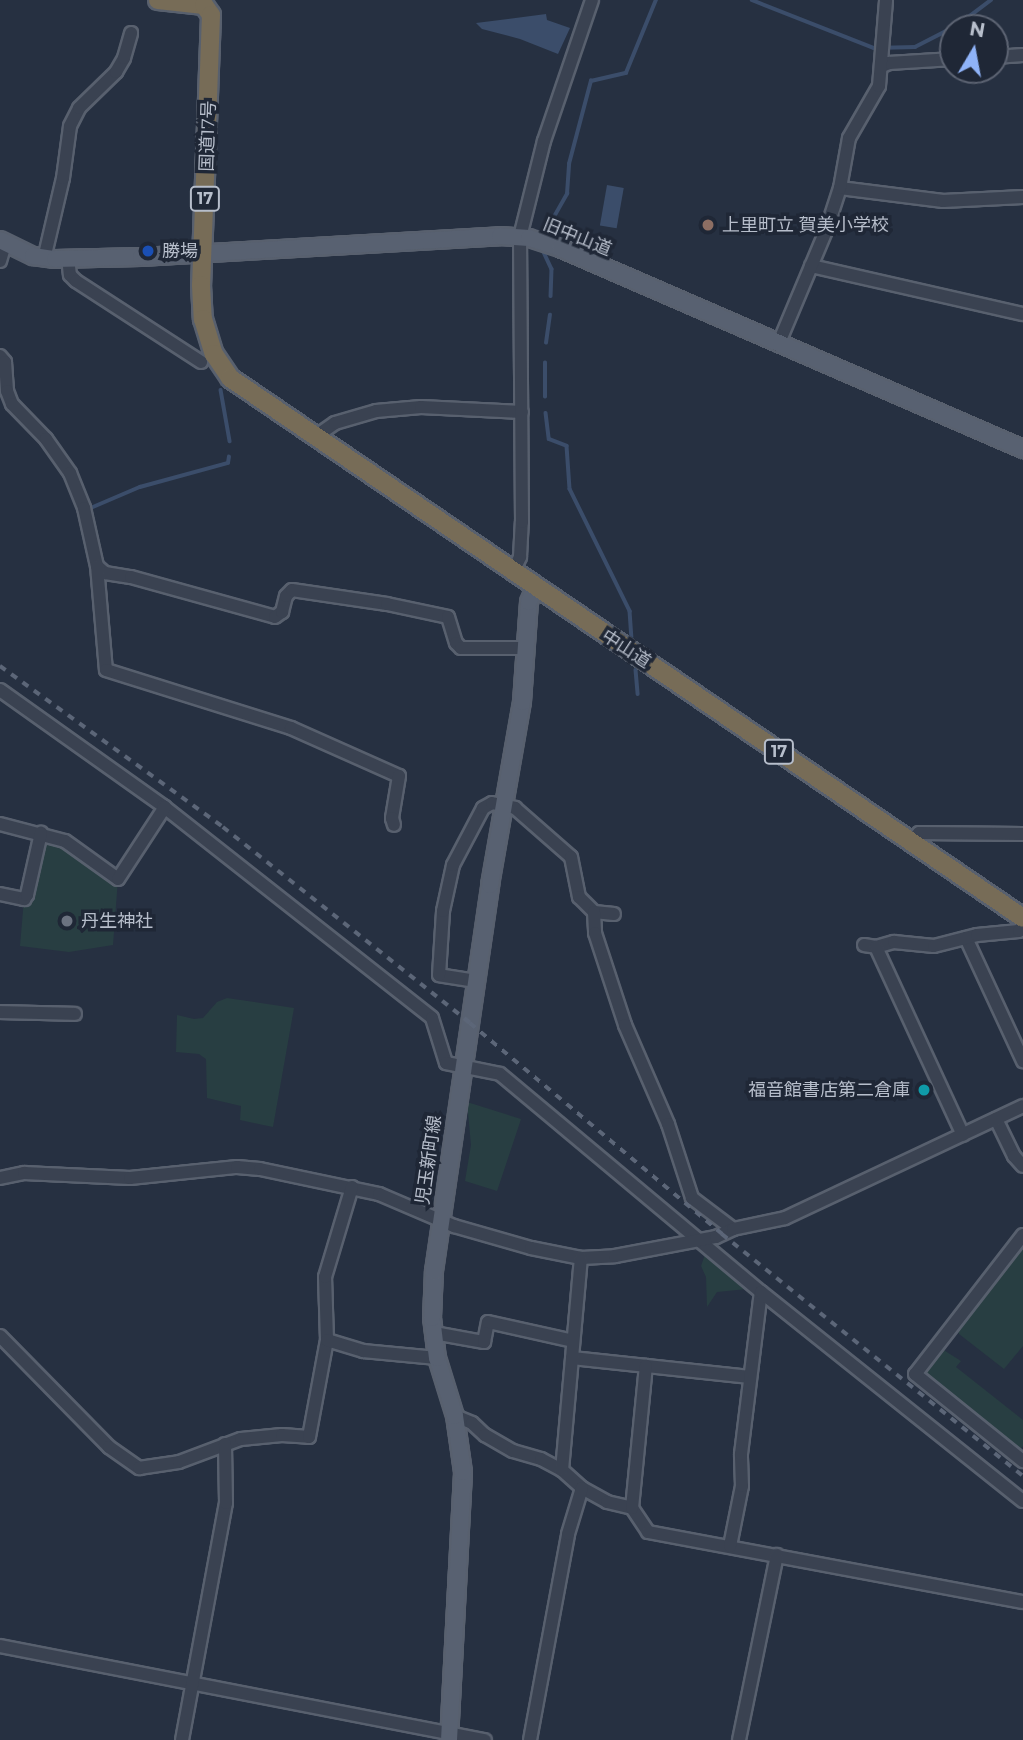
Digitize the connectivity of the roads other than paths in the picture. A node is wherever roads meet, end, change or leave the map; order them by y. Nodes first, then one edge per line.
1 (158, 0) edge
2 (592, 0) edge
3 (886, 0) edge
4 (211, 7) edge
5 (131, 33) dead end
6 (939, 60) edge
7 (882, 61) junction
8 (840, 188) junction
9 (1023, 197) edge
10 (520, 237) junction
11 (3, 241) edge
12 (202, 253) junction
13 (68, 257) junction
14 (44, 258) junction
15 (0, 261) edge
16 (811, 267) junction
17 (1023, 314) edge
18 (778, 345) junction
19 (0, 356) edge
20 (201, 362) dead end
21 (230, 378) joint
22 (522, 412) junction
23 (315, 437) junction
24 (1023, 449) edge
25 (97, 566) junction
26 (513, 572) junction
27 (535, 587) junction
28 (525, 648) junction
29 (0, 690) edge
30 (503, 806) junction
31 (165, 807) junction
32 (0, 824) edge
33 (394, 825) dead end
34 (41, 833) junction
35 (1023, 834) edge
36 (911, 843) junction
37 (0, 894) edge
38 (594, 912) junction
39 (614, 914) dead end
40 (1023, 918) edge
41 (1023, 926) edge
42 (966, 939) junction
43 (476, 981) junction
44 (0, 1012) edge
45 (75, 1014) dead end
46 (1023, 1061) edge
47 (463, 1067) junction
48 (1023, 1106) edge
49 (996, 1119) junction
50 (963, 1135) junction
51 (1023, 1166) edge
52 (0, 1178) edge
53 (352, 1187) junction
54 (440, 1221) junction
55 (733, 1229) junction
56 (1023, 1235) edge
57 (696, 1240) junction
58 (581, 1258) junction
59 (761, 1292) junction
60 (434, 1333) junction
61 (0, 1336) edge
62 (327, 1340) junction
63 (573, 1342) junction
64 (437, 1358) junction
65 (572, 1358) junction
66 (646, 1366) junction
67 (750, 1377) junction
68 (455, 1416) junction
69 (225, 1444) junction
70 (1023, 1461) edge
71 (562, 1470) junction
72 (582, 1488) junction
73 (1023, 1501) edge
74 (632, 1508) junction
75 (730, 1546) junction
76 (777, 1555) junction
77 (1023, 1602) edge
78 (0, 1646) edge
79 (193, 1683) junction
80 (449, 1737) edge
81 (182, 1740) edge
82 (485, 1740) edge
83 (530, 1740) edge
84 (739, 1740) edge

1 - 4 highway, 17
2 - 10 street
3 - 7 street
4 - 12 highway, 国道17号 / 17
5 - 14 street
6 - 7 street
7 - 8 street
8 - 9 street
8 - 16 street
10 - 12 main road, 旧中山道
10 - 18 main road, 旧中山道
10 - 22 street
11 - 14 main road, 旧中山道
11 - 15 street
12 - 13 main road, 旧中山道
12 - 21 highway, 国道17号 / 17
13 - 14 main road, 旧中山道
13 - 20 street
16 - 17 street
16 - 18 street
18 - 24 main road, 旧中山道
19 - 25 street
21 - 23 highway, 中山道 / 17
22 - 23 street
22 - 26 street
23 - 26 highway, 中山道 / 17
25 - 28 street
25 - 33 street
26 - 27 highway, 中山道 / 17
27 - 28 main road, 児玉新町線
27 - 36 highway, 中山道 / 17
28 - 30 main road, 児玉新町線
29 - 31 street
30 - 38 street
30 - 43 main road, 児玉新町線
30 - 43 street
31 - 34 street
31 - 47 street
32 - 34 street
34 - 37 street
35 - 36 street
36 - 40 highway, 中山道 / 17
38 - 39 street
38 - 55 street
41 - 42 street
42 - 46 street
42 - 50 street
43 - 47 main road, 児玉新町線
44 - 45 street
47 - 54 main road, 児玉新町線
47 - 57 street
48 - 49 street
49 - 50 street
49 - 51 street
50 - 55 street
52 - 53 street
53 - 54 street
53 - 62 street
54 - 58 street
54 - 60 main road, 児玉新町線
55 - 57 street
56 - 70 street
57 - 58 street
57 - 59 street
58 - 63 street
59 - 67 street
59 - 73 street
60 - 63 street
60 - 64 main road, 児玉新町線
61 - 69 street
62 - 64 street
62 - 69 street
63 - 65 street
64 - 68 main road, 児玉新町線
65 - 66 street
65 - 71 street
66 - 67 street
66 - 74 street
67 - 75 street
68 - 71 street
68 - 80 main road, 児玉新町線
69 - 79 street
71 - 72 street
72 - 74 street
72 - 83 street
74 - 75 street
75 - 76 street
76 - 77 street
76 - 84 street
78 - 79 street
79 - 80 street
79 - 81 street
80 - 82 street

